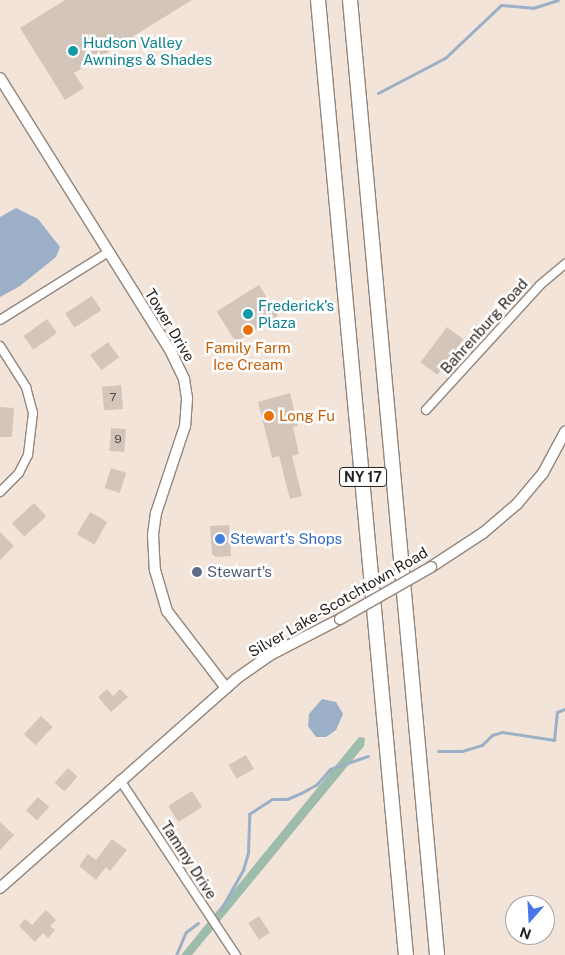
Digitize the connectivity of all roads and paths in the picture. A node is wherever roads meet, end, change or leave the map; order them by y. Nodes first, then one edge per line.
1 (318, 0) edge
2 (350, 0) edge
3 (0, 78) edge
4 (107, 253) junction
5 (565, 264) edge
6 (0, 320) edge
7 (0, 346) edge
8 (426, 410) dead end
9 (565, 432) edge
10 (0, 492) edge
11 (226, 688) junction
12 (120, 780) junction
13 (0, 888) edge
14 (236, 955) edge
15 (406, 955) edge
16 (437, 955) edge

1 - 15 highway, NY 17
2 - 16 highway, NY 17
3 - 4 street, Tower Drive
4 - 6 street
4 - 11 street, Tower Drive
5 - 8 street, Bahrenburg Road
7 - 10 street
9 - 11 street, Silver Lake-Scotchtown Road, bridge
11 - 12 street, Silver Lake-Scotchtown Road
12 - 13 street, Silver Lake-Scotchtown Road
12 - 14 street, Tammy Drive

